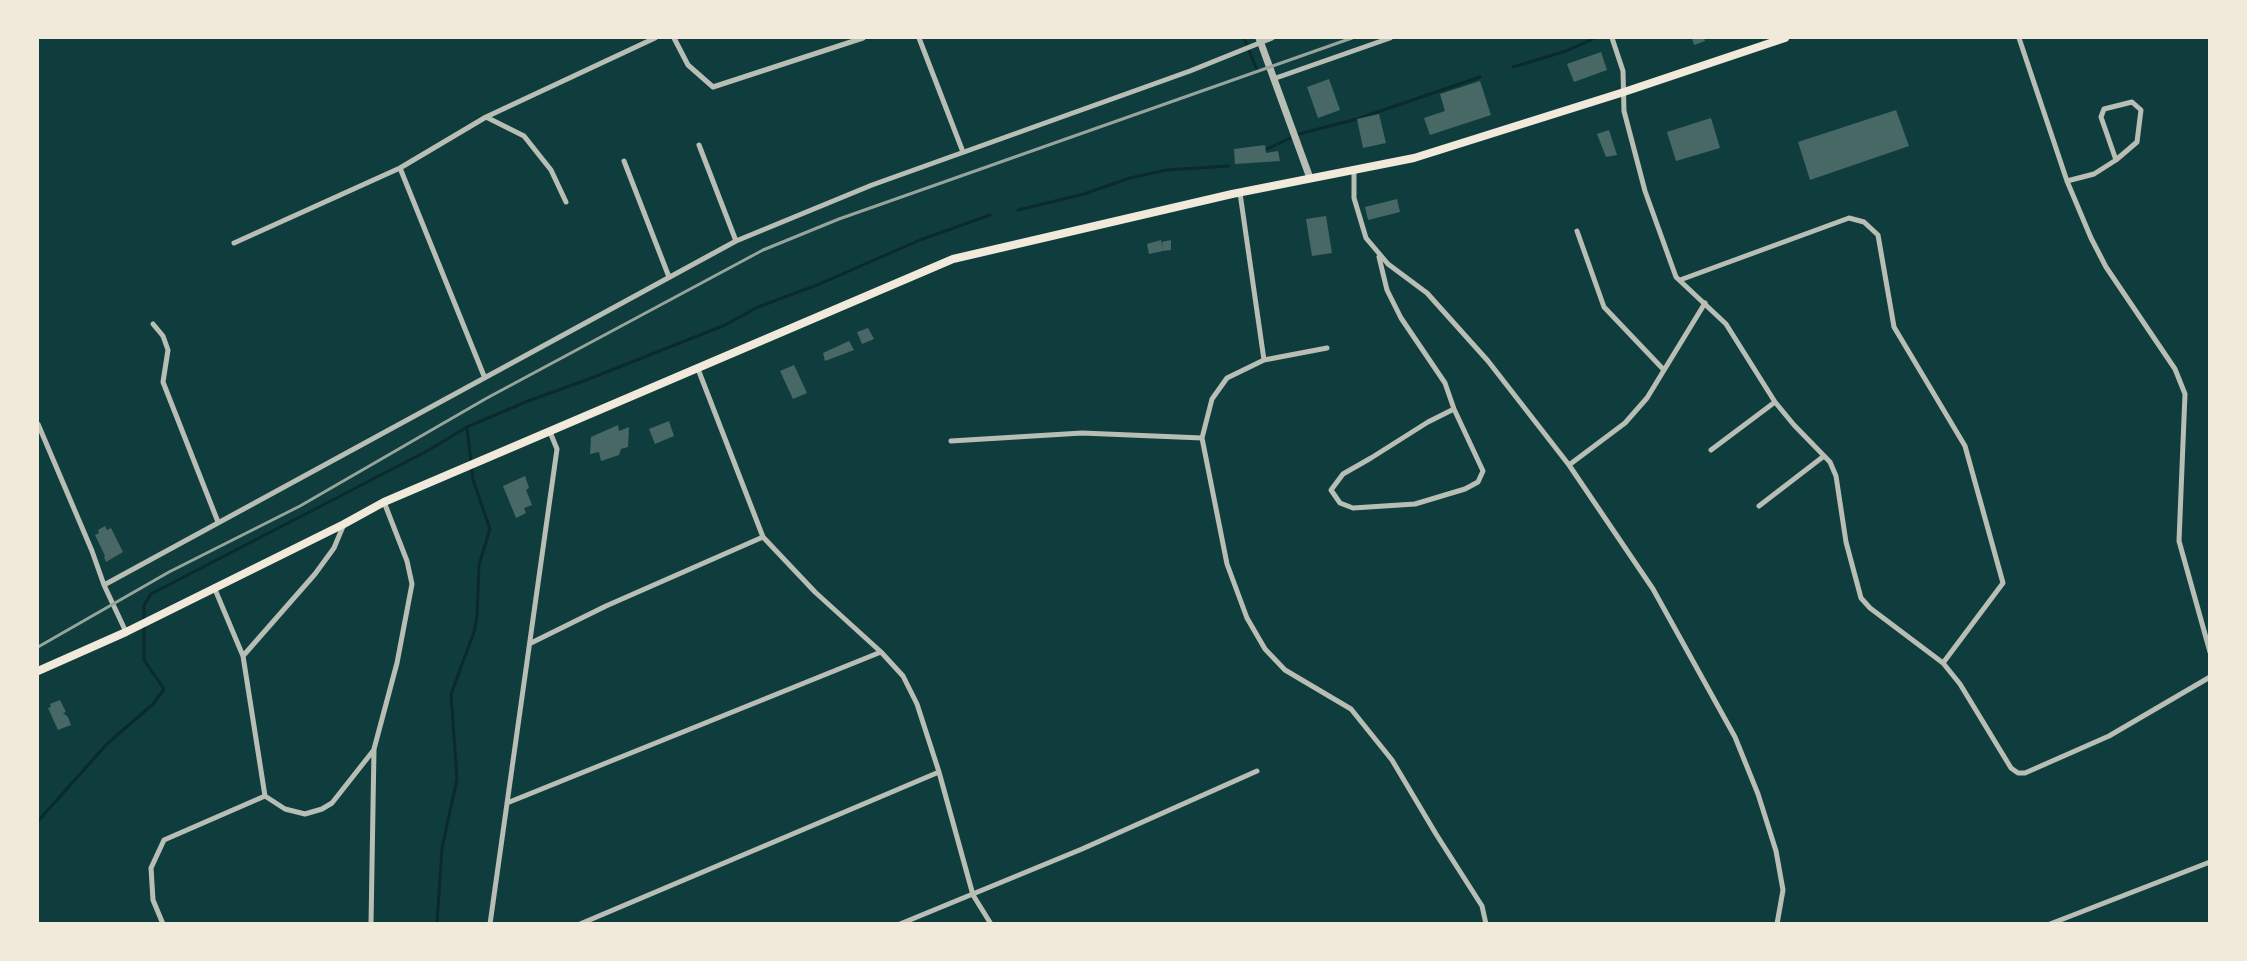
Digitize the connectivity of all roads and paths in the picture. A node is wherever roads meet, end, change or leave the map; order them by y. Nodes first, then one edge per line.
1 (655, 38) edge
2 (674, 38) edge
3 (863, 38) edge
4 (919, 38) edge
5 (1272, 38) edge
6 (1390, 38) edge
7 (1612, 38) edge
8 (1785, 38) edge
9 (2019, 38) edge
10 (1259, 40) edge
11 (1273, 80) junction
12 (1624, 92) junction
13 (486, 117) junction
14 (699, 145) dead end
15 (963, 152) junction
16 (2116, 160) junction
17 (624, 161) dead end
18 (400, 168) junction
19 (1354, 170) junction
20 (1310, 178) junction
21 (2067, 181) junction
22 (1240, 193) junction
23 (566, 202) dead end
24 (1578, 231) dead end
25 (736, 241) junction
26 (234, 243) dead end
27 (1379, 255) junction
28 (669, 277) junction
29 (1680, 280) junction
30 (1705, 303) junction
31 (153, 324) dead end
32 (1327, 348) dead end
33 (1264, 360) junction
34 (698, 369) junction
35 (1663, 369) junction
36 (484, 376) junction
37 (1775, 402) junction
38 (1454, 410) junction
39 (38, 424) edge
40 (550, 432) junction
41 (1202, 438) junction
42 (951, 441) dead end
43 (1711, 450) dead end
44 (1824, 456) junction
45 (1569, 465) junction
46 (384, 502) junction
47 (1759, 506) dead end
48 (218, 522) junction
49 (344, 525) junction
50 (763, 537) junction
51 (104, 585) junction
52 (214, 587) junction
53 (126, 632) junction
54 (531, 643) junction
55 (881, 652) junction
56 (2210, 652) edge
57 (243, 656) junction
58 (1943, 663) junction
59 (38, 671) edge
60 (2210, 676) edge
61 (374, 749) junction
62 (1257, 771) dead end
63 (939, 772) junction
64 (265, 796) junction
65 (507, 803) junction
66 (2210, 862) edge
67 (973, 895) junction
68 (910, 921) edge
69 (163, 924) edge
70 (371, 924) edge
71 (490, 924) edge
72 (580, 924) edge
73 (900, 924) edge
74 (991, 924) edge
75 (1486, 924) edge
76 (1777, 924) edge
77 (2050, 924) edge

1 - 13 street
2 - 3 street
4 - 15 street
5 - 10 street
6 - 11 street
7 - 12 street
8 - 12 main road
9 - 21 street
10 - 11 street
10 - 15 street
11 - 20 street
12 - 19 main road
12 - 29 street
13 - 18 street
13 - 23 street
14 - 25 street
15 - 25 street
16 - 16 street
16 - 21 street
17 - 28 street
18 - 26 street
18 - 36 street
19 - 20 main road
19 - 27 street
20 - 22 main road
21 - 56 street
22 - 33 street
22 - 34 main road
24 - 35 street
25 - 28 street
27 - 38 street
27 - 45 street
28 - 36 street
29 - 30 street
29 - 58 street
30 - 35 street
30 - 37 street
31 - 48 street
32 - 33 street
33 - 41 street
34 - 40 main road
34 - 50 street
35 - 45 street
36 - 48 street
37 - 43 street
37 - 44 street
38 - 38 street
39 - 51 street
40 - 46 main road
40 - 54 street
41 - 42 street
41 - 75 street
44 - 47 street
44 - 58 street
45 - 76 street
46 - 49 main road
46 - 61 street
48 - 51 street
49 - 52 main road
49 - 57 street
50 - 54 street
50 - 55 street
51 - 53 street
52 - 53 main road
52 - 57 street
53 - 59 main road
54 - 65 street
55 - 63 street
55 - 65 street
57 - 64 street
58 - 60 street
61 - 64 street
61 - 70 street
62 - 67 street
63 - 67 street
63 - 72 street
64 - 69 street
65 - 71 street
66 - 77 street
67 - 68 street
67 - 74 street
68 - 73 street

